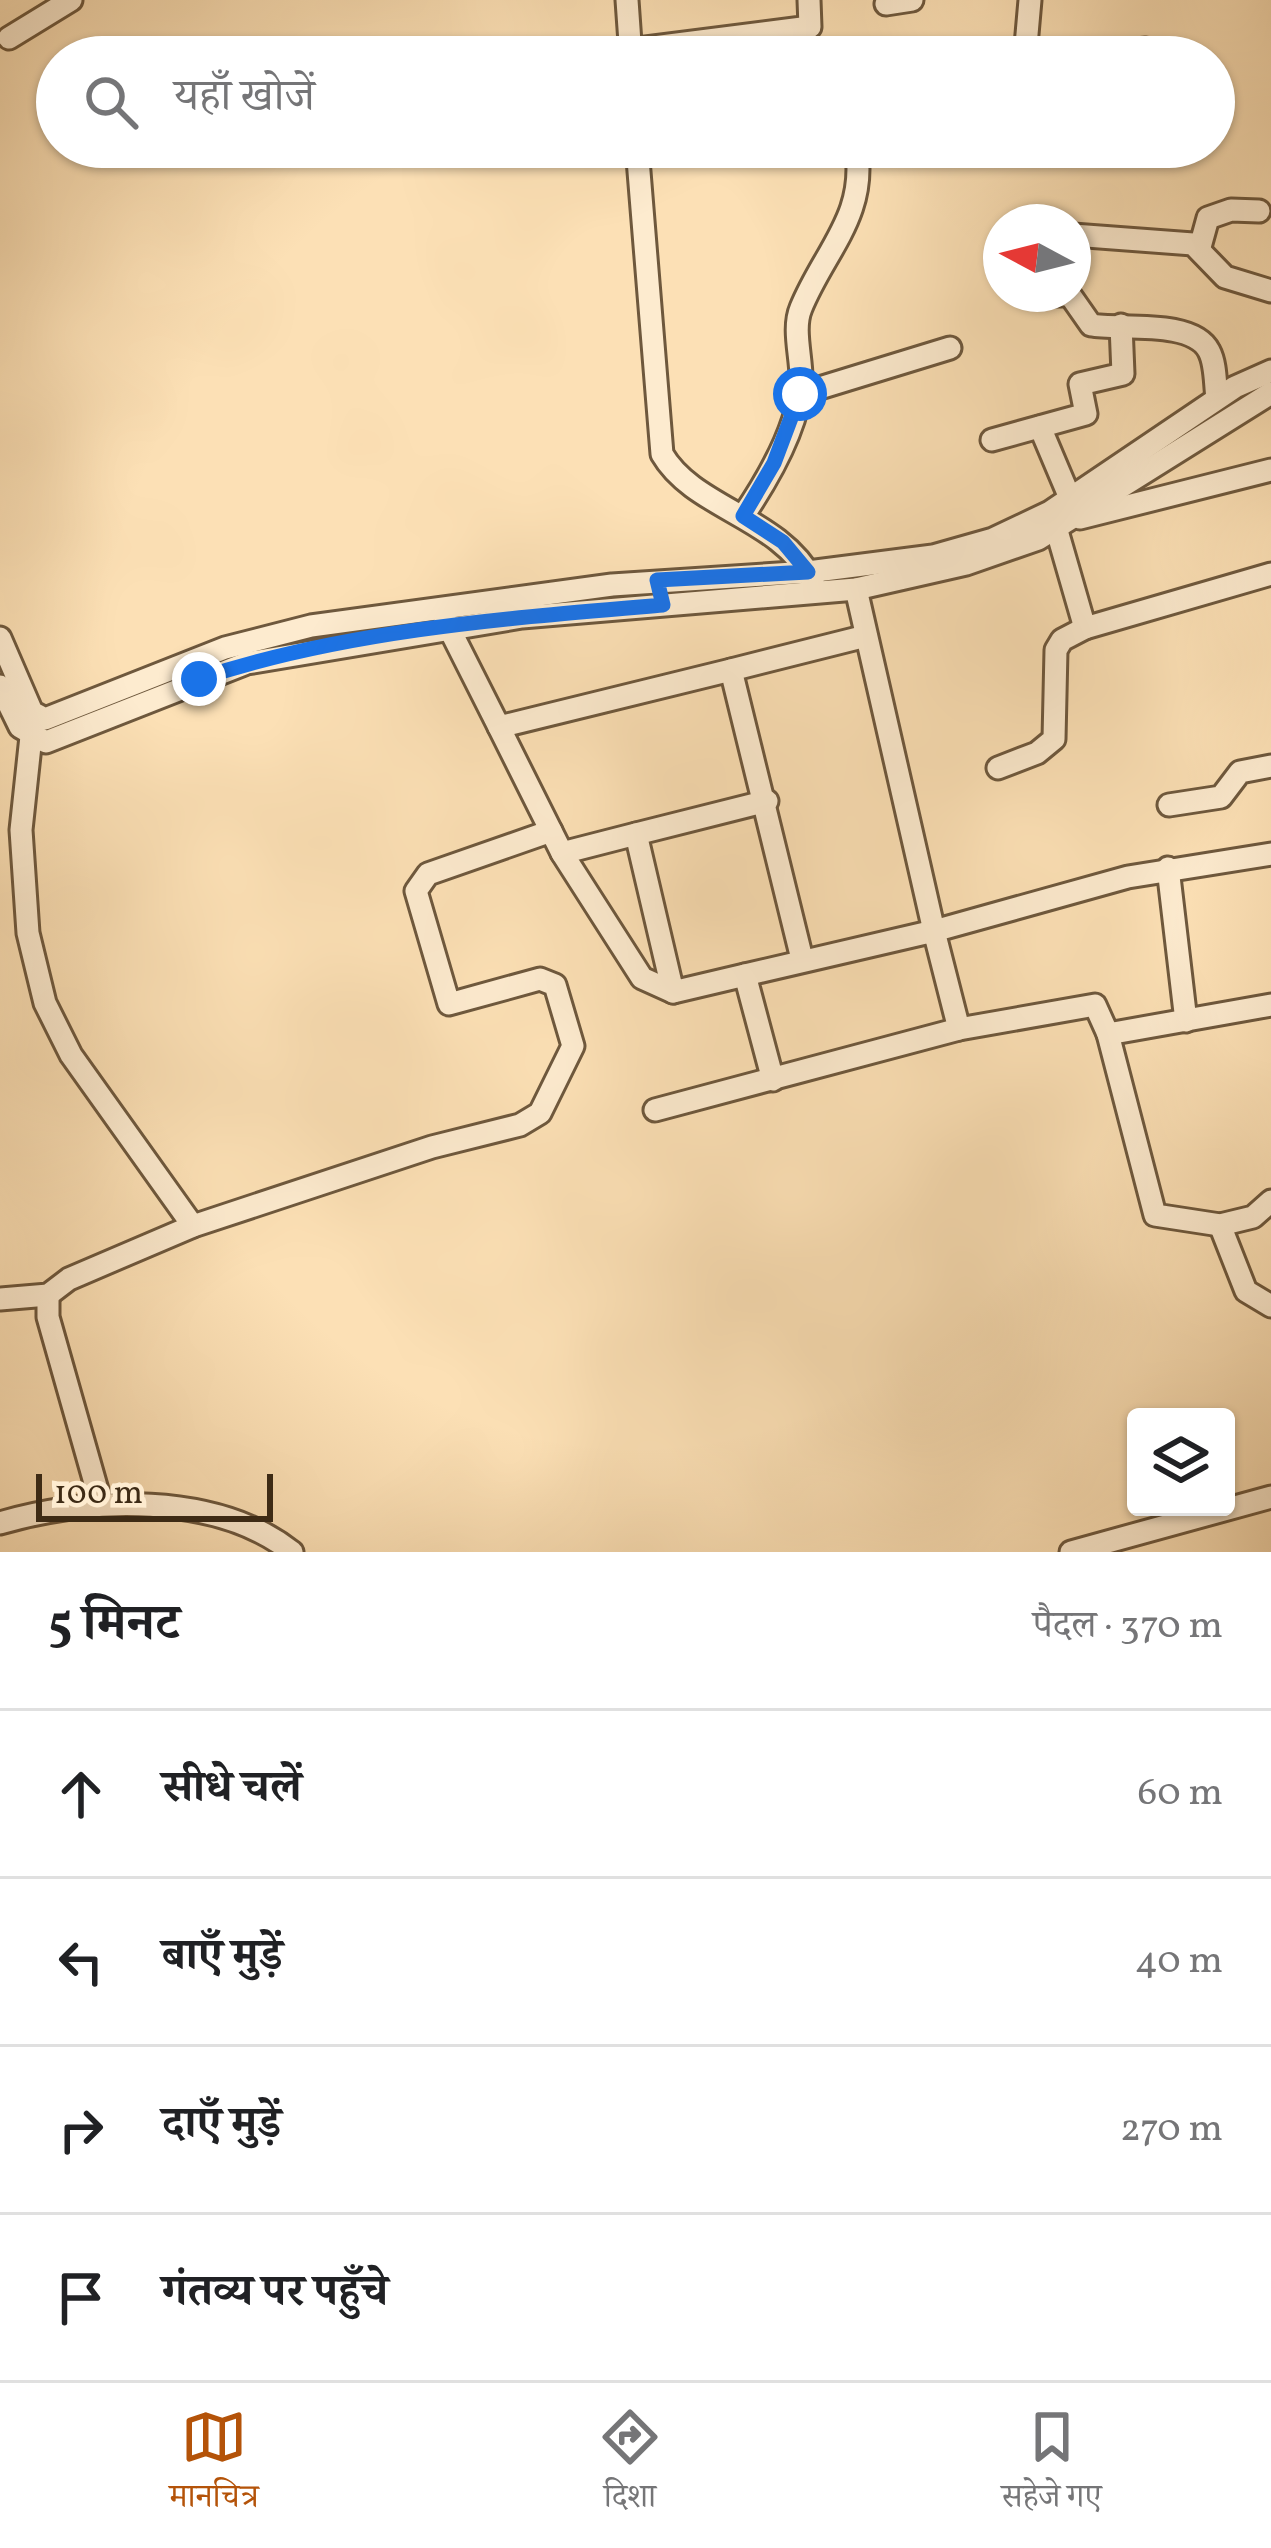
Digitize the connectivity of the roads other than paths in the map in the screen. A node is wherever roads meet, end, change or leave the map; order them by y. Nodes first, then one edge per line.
1 (71, 0) edge
2 (627, 0) edge
3 (809, 0) edge
4 (912, 0) edge
5 (1030, 0) edge
6 (886, 4) dead end
7 (3, 34) edge
8 (630, 36) edge
9 (744, 36) edge
10 (1027, 36) edge
11 (639, 168) edge
12 (856, 168) edge
13 (1258, 211) dead end
14 (1091, 237) edge
15 (1200, 247) junction
16 (1271, 291) edge
17 (1082, 312) edge
18 (1120, 325) junction
19 (950, 348) dead end
20 (1271, 371) edge
21 (1271, 393) edge
22 (800, 394) junction
23 (1217, 398) junction
24 (1040, 427) junction
25 (992, 440) dead end
26 (1271, 470) edge
27 (1062, 514) junction
28 (743, 516) junction
29 (1271, 574) edge
30 (657, 580) junction
31 (813, 582) junction
32 (856, 589) junction
33 (663, 605) junction
34 (444, 618) junction
35 (1085, 628) junction
36 (866, 636) junction
37 (0, 638) edge
38 (731, 670) junction
39 (0, 686) edge
40 (32, 725) junction
41 (499, 727) junction
42 (1271, 766) edge
43 (998, 768) dead end
44 (767, 801) junction
45 (1169, 805) dead end
46 (636, 834) junction
47 (539, 835) junction
48 (562, 853) junction
49 (1271, 854) edge
50 (1168, 868) junction
51 (934, 931) junction
52 (802, 959) junction
53 (746, 975) junction
54 (674, 992) junction
55 (1271, 1005) edge
56 (1186, 1021) junction
57 (959, 1029) junction
58 (1108, 1034) junction
59 (773, 1080) junction
60 (655, 1110) dead end
61 (1271, 1202) edge
62 (1220, 1225) junction
63 (176, 1233) junction
64 (48, 1294) junction
65 (0, 1300) edge
66 (1271, 1306) edge
67 (1271, 1497) edge
68 (101, 1504) junction
69 (0, 1523) edge
70 (292, 1552) edge
71 (1071, 1552) edge

1 - 7 street
2 - 8 street
3 - 9 street
4 - 6 street
5 - 10 street
11 - 28 street
12 - 22 street
13 - 15 street
14 - 15 street
15 - 16 street
17 - 18 street
18 - 23 street
18 - 24 street
19 - 22 street
20 - 23 street
21 - 27 street
22 - 28 street
23 - 27 street
24 - 25 street
24 - 27 street
26 - 27 street
27 - 31 street
27 - 32 street
27 - 35 street
28 - 31 street
29 - 35 street
30 - 31 street
30 - 33 street
30 - 34 street
31 - 32 street
31 - 33 street
32 - 36 street
33 - 34 street
34 - 40 street
34 - 41 street
35 - 43 street
36 - 38 street
36 - 51 street
37 - 40 street
38 - 41 street
38 - 44 street
39 - 40 street
40 - 63 street
41 - 47 street
42 - 45 street
44 - 46 street
44 - 52 street
46 - 48 street
46 - 54 street
47 - 48 street
47 - 63 street
48 - 54 street
49 - 50 street
50 - 51 street
50 - 56 street
51 - 52 street
51 - 57 street
52 - 53 street
53 - 54 street
53 - 59 street
55 - 56 street
56 - 58 street
57 - 58 street
57 - 59 street
58 - 62 street
59 - 60 street
61 - 62 street
62 - 66 street
63 - 64 street
64 - 65 street
64 - 68 street
67 - 71 street
68 - 69 street
68 - 70 street

